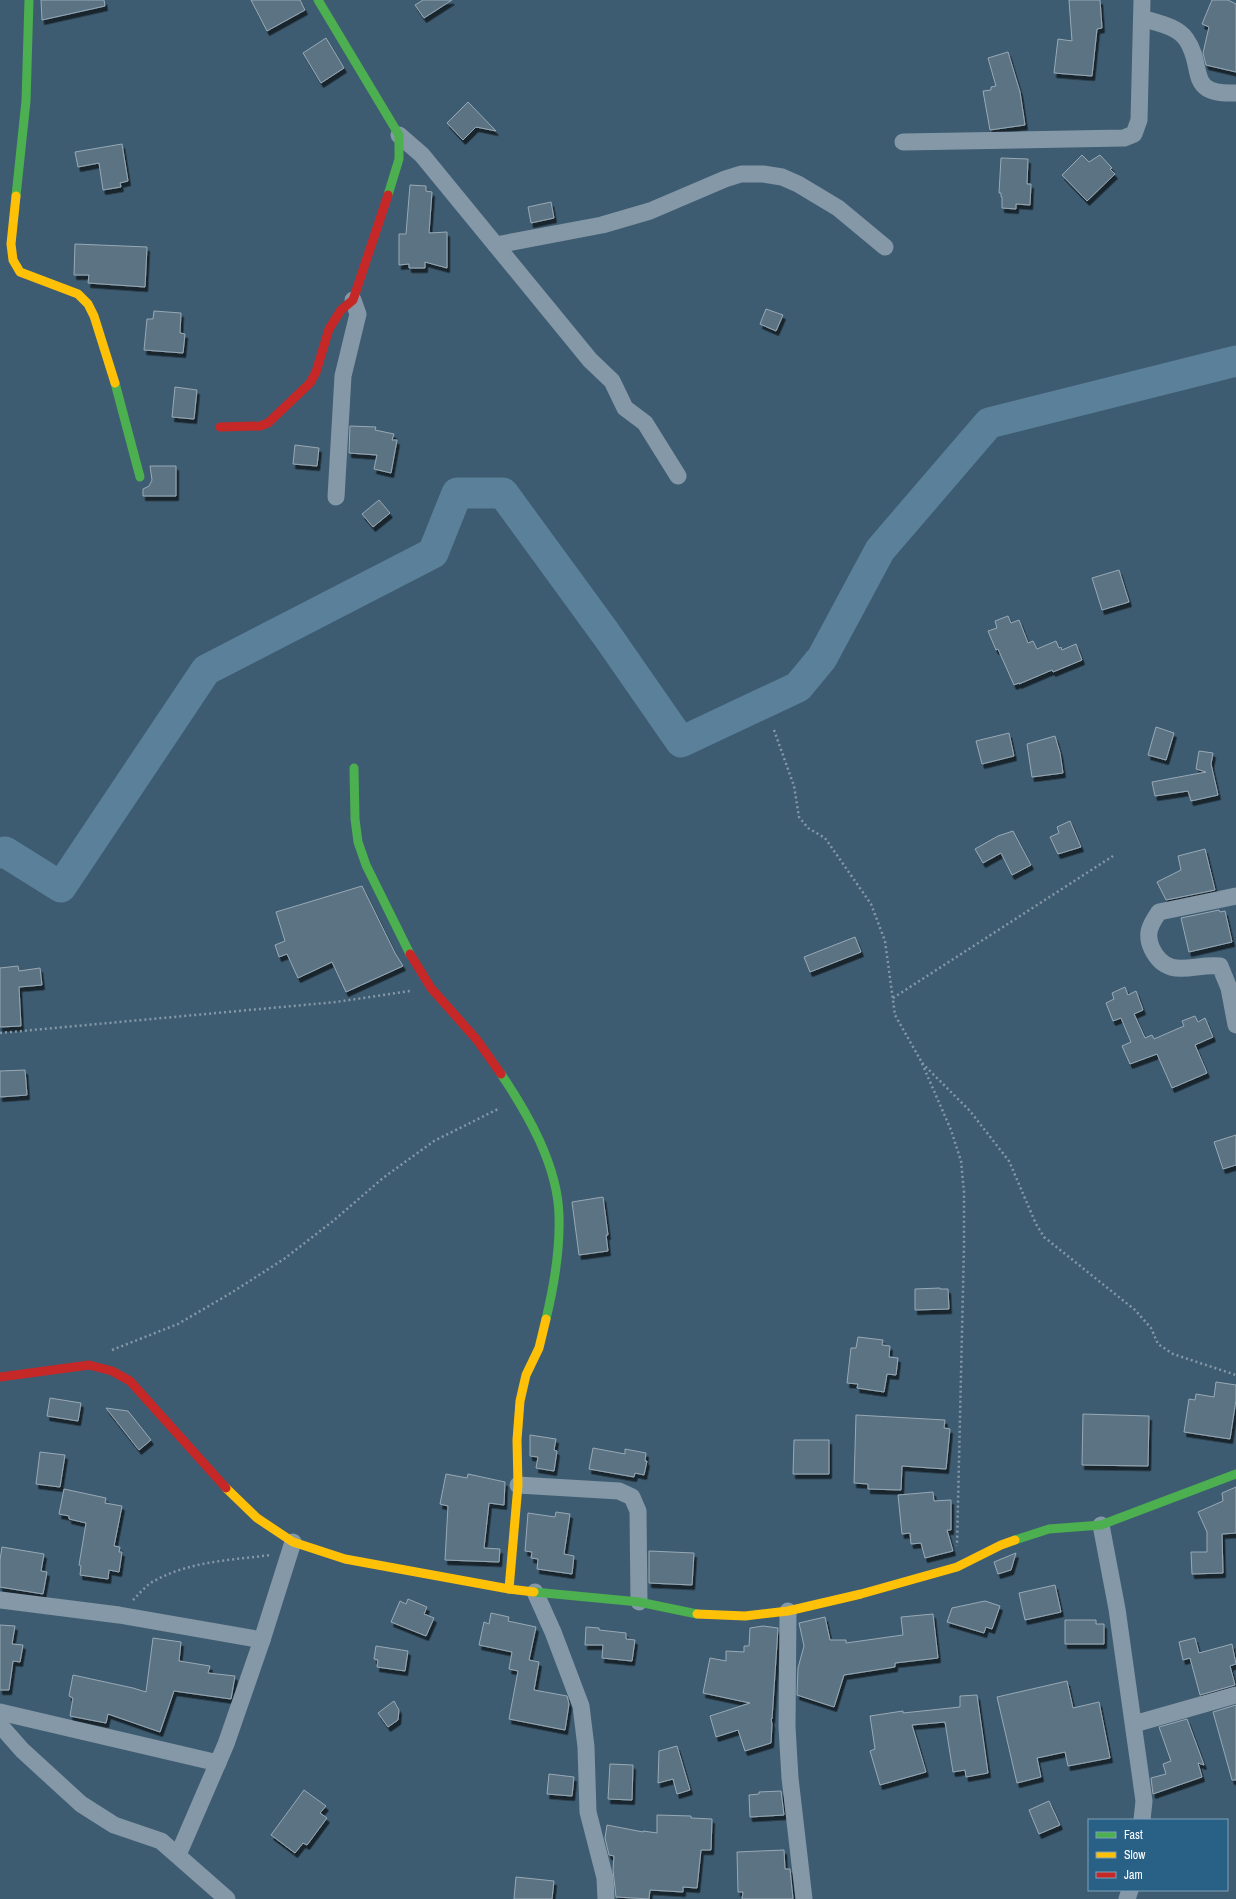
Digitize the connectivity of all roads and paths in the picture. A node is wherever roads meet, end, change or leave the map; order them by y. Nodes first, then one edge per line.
1 (29, 0) edge
2 (318, 0) edge
3 (1142, 0) edge
4 (1142, 18) junction
5 (1236, 93) edge
6 (399, 135) junction
7 (903, 142) dead end
8 (496, 245) junction
9 (885, 247) dead end
10 (353, 300) junction
11 (220, 427) dead end
12 (678, 476) dead end
13 (140, 477) dead end
14 (336, 497) dead end
15 (774, 730) dead end
16 (354, 768) dead end
17 (1113, 856) dead end
18 (1236, 896) edge
19 (431, 988) junction
20 (893, 998) junction
21 (1236, 1024) edge
22 (0, 1033) edge
23 (921, 1061) junction
24 (518, 1099) junction
25 (89, 1365) junction
26 (1236, 1375) edge
27 (0, 1376) edge
28 (1236, 1474) edge
29 (518, 1485) junction
30 (1101, 1525) junction
31 (290, 1547) junction
32 (956, 1566) junction
33 (509, 1589) junction
34 (536, 1592) junction
35 (0, 1600) edge
36 (639, 1602) junction
37 (788, 1610) junction
38 (119, 1615) junction
39 (262, 1640) junction
40 (1236, 1695) edge
41 (0, 1712) edge
42 (1134, 1724) junction
43 (0, 1725) edge
44 (218, 1763) junction
45 (1142, 1819) edge
46 (178, 1855) junction
47 (227, 1899) edge
48 (606, 1899) edge
49 (804, 1899) edge

1 - 13 street
2 - 6 street
3 - 4 street
4 - 5 street
4 - 7 street
6 - 8 street
6 - 10 street
8 - 9 street
8 - 12 street
10 - 11 street
10 - 14 street
15 - 20 path
16 - 19 street
17 - 20 path
18 - 21 street
19 - 22 path
19 - 24 street
20 - 23 path
23 - 26 path
23 - 32 path
24 - 25 path
24 - 29 street
25 - 27 street
25 - 31 street
28 - 30 street
29 - 33 street
29 - 36 street
30 - 32 street
30 - 42 street
31 - 33 street
31 - 38 path
31 - 39 street
32 - 37 street
33 - 34 street
34 - 36 street
34 - 48 street
35 - 38 street
36 - 37 street
37 - 49 street
38 - 39 street
39 - 44 street
40 - 42 street
41 - 44 street
42 - 45 street
43 - 46 street
44 - 46 street
46 - 47 street

